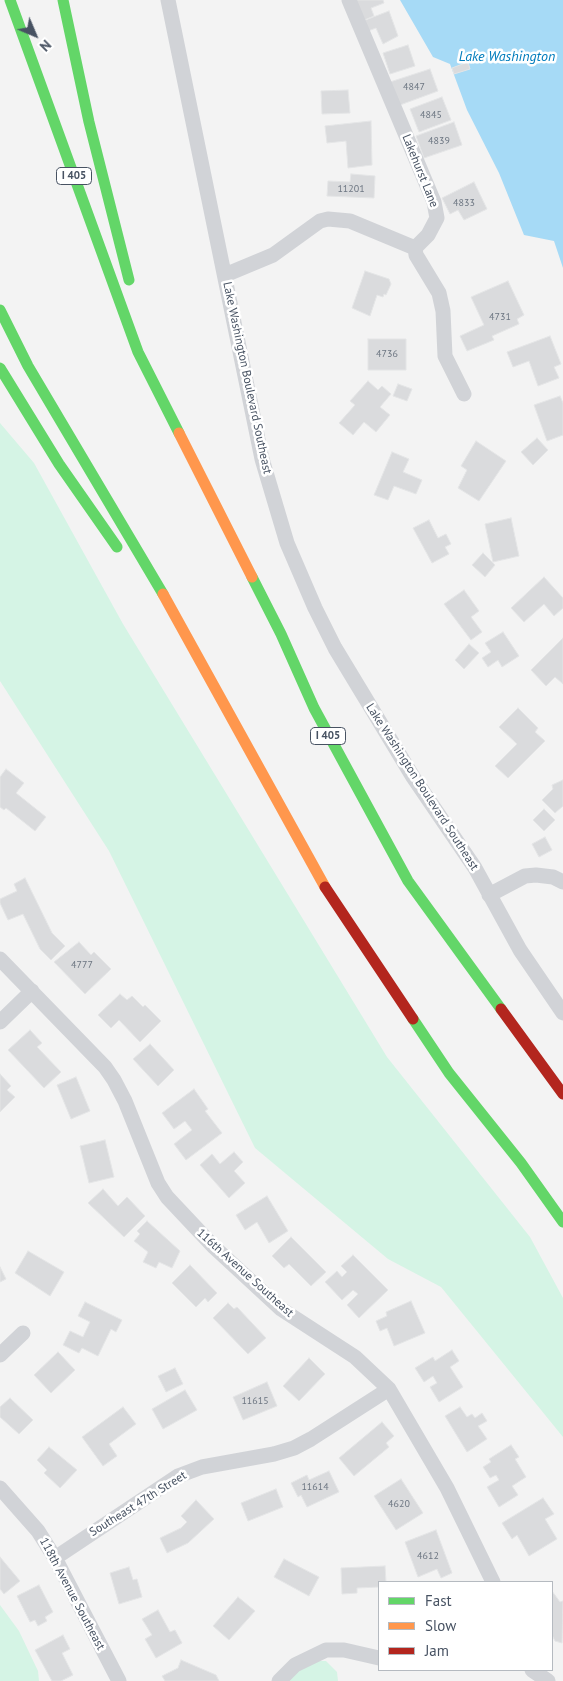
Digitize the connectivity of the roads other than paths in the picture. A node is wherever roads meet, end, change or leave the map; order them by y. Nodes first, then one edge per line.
1 (10, 0) edge
2 (63, 0) edge
3 (168, 0) edge
4 (349, 0) edge
5 (415, 248) junction
6 (225, 275) junction
7 (133, 296) dead end
8 (0, 310) edge
9 (140, 322) dead end
10 (138, 352) junction
11 (0, 368) edge
12 (464, 394) dead end
13 (126, 561) dead end
14 (294, 853) dead end
15 (322, 881) junction
16 (563, 882) edge
17 (489, 895) junction
18 (0, 959) edge
19 (32, 991) junction
20 (563, 1013) edge
21 (0, 1022) edge
22 (563, 1094) edge
23 (563, 1222) edge
24 (23, 1333) dead end
25 (0, 1355) edge
26 (389, 1389) junction
27 (0, 1488) edge
28 (55, 1558) junction
29 (493, 1581) edge
30 (378, 1658) edge
31 (533, 1671) edge
32 (119, 1681) edge
33 (278, 1681) edge
34 (548, 1681) edge

1 - 10 highway, I 405
2 - 7 highway
3 - 6 street, Lake Washington Boulevard Southeast
4 - 5 street, Lakehurst Lane
5 - 6 street
5 - 12 street
6 - 17 street, Lake Washington Boulevard Southeast
8 - 15 highway
9 - 10 highway
10 - 22 highway, I 405
11 - 13 highway
14 - 15 highway
15 - 23 highway
16 - 17 street
17 - 20 street, Lake Washington Boulevard Southeast
18 - 19 street, 116th Avenue Southeast
19 - 21 street
19 - 26 street, 116th Avenue Southeast
24 - 25 street
26 - 28 street, Southeast 47th Street
26 - 29 street, 116th Avenue Southeast
27 - 28 street, 118th Avenue Southeast
28 - 32 street, 118th Avenue Southeast
30 - 33 street
31 - 34 street

